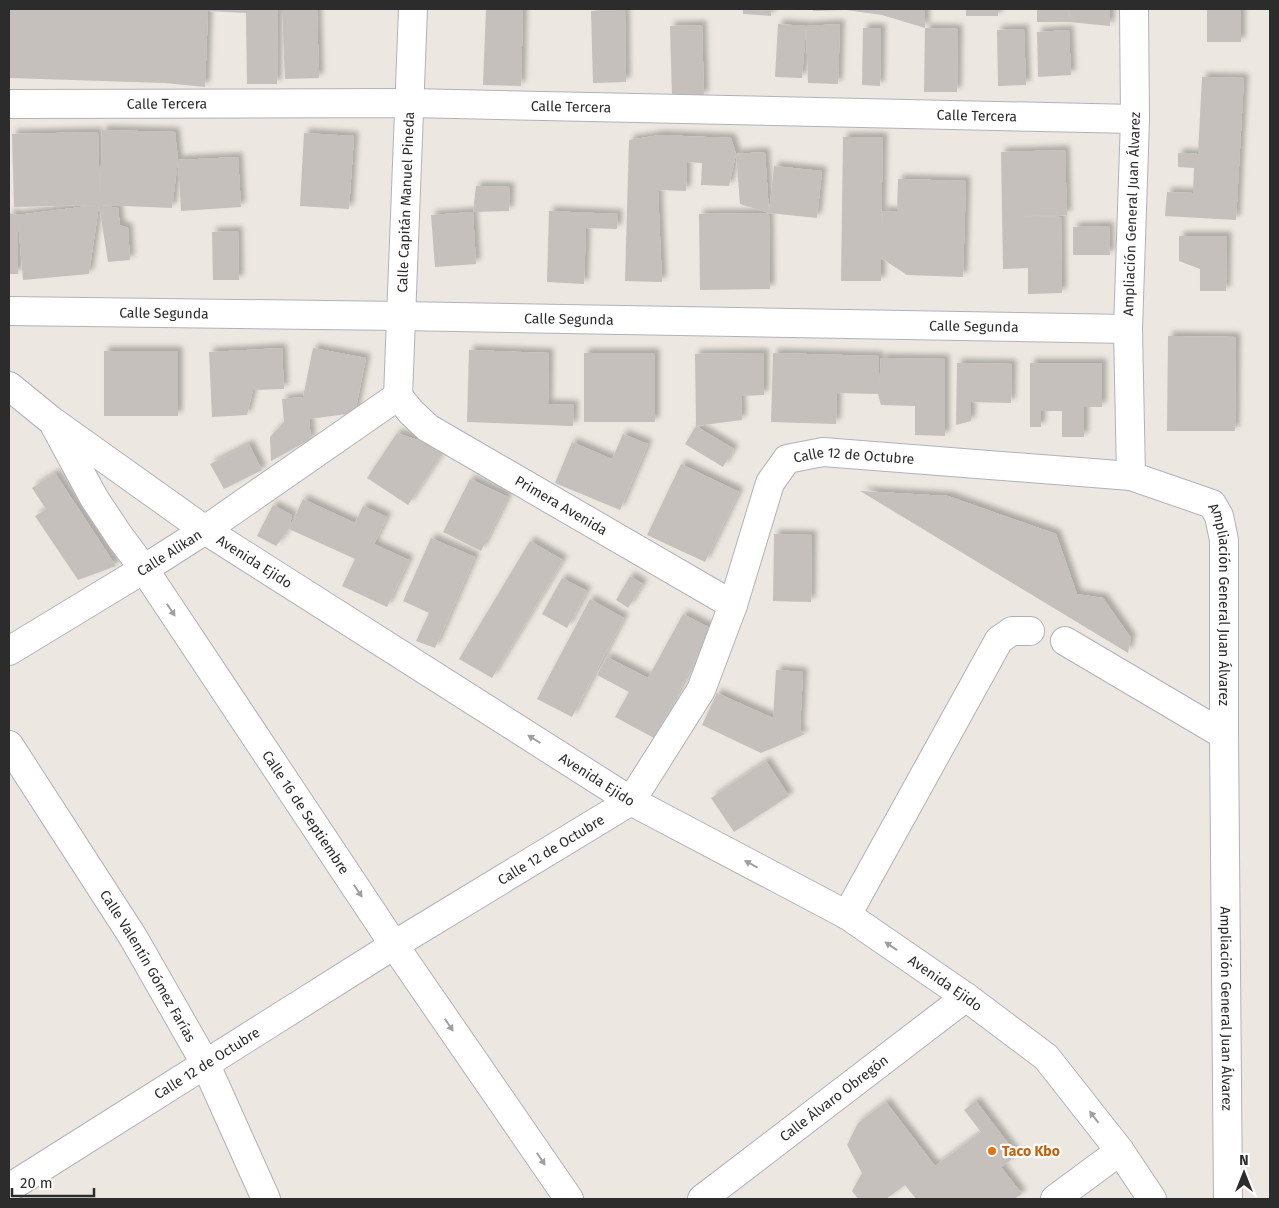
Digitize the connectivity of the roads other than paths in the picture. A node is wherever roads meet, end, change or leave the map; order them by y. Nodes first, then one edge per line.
1 (413, 9) edge
2 (1134, 9) edge
3 (410, 103) junction
4 (9, 104) edge
5 (1135, 119) junction
6 (9, 311) edge
7 (401, 316) junction
8 (1128, 329) junction
9 (13, 395) edge
10 (398, 396) junction
11 (52, 421) junction
12 (1131, 476) junction
13 (204, 530) junction
14 (144, 569) junction
15 (733, 605) junction
16 (1030, 631) dead end
17 (1065, 641) dead end
18 (9, 651) edge
19 (1224, 735) junction
20 (9, 745) edge
21 (631, 801) junction
22 (847, 915) junction
23 (394, 945) junction
24 (966, 997) junction
25 (205, 1063) junction
26 (1120, 1151) junction
27 (9, 1188) edge
28 (266, 1199) edge
29 (568, 1199) edge
30 (702, 1199) edge
31 (1055, 1199) edge
32 (1152, 1199) edge
33 (1228, 1199) edge

1 - 3 street, Calle Capitán Manuel Pineda
2 - 5 street, Ampliación General Juan Álvarez
3 - 4 street, Calle Tercera
3 - 5 street, Calle Tercera
3 - 7 street, Calle Capitán Manuel Pineda
5 - 8 street, Ampliación General Juan Álvarez
6 - 7 street, Calle Segunda
7 - 8 street, Calle Segunda
7 - 10 street, Calle Capitán Manuel Pineda
8 - 12 street, Ampliación General Juan Álvarez
9 - 11 street, Avenida Ejido
10 - 13 street, Calle Alikan
10 - 15 street, Primera Avenida
11 - 13 street, Avenida Ejido
11 - 14 street, Calle 16 de Septiembre
12 - 15 street, Calle 12 de Octubre
12 - 19 street, Ampliación General Juan Álvarez
13 - 14 street, Calle Alikan
21 -> 13 street, Avenida Ejido
14 - 18 street, Calle Alikan
14 -> 23 street, Calle 16 de Septiembre
15 - 21 street, Calle 12 de Octubre
16 - 22 street
17 - 19 street
19 - 33 street, Ampliación General Juan Álvarez
20 - 25 street, Calle Valentín Gómez Farías
22 -> 21 street, Avenida Ejido
21 - 23 street, Calle 12 de Octubre
24 -> 22 street, Avenida Ejido
23 - 25 street, Calle 12 de Octubre
23 -> 29 street, Calle 16 de Septiembre
26 -> 24 street, Avenida Ejido
24 - 30 street, Calle Álvaro Obregón
25 - 27 street, Calle 12 de Octubre
25 - 28 street, Calle Valentín Gómez Farías
26 - 31 street
26 - 32 street, Avenida Ejido

